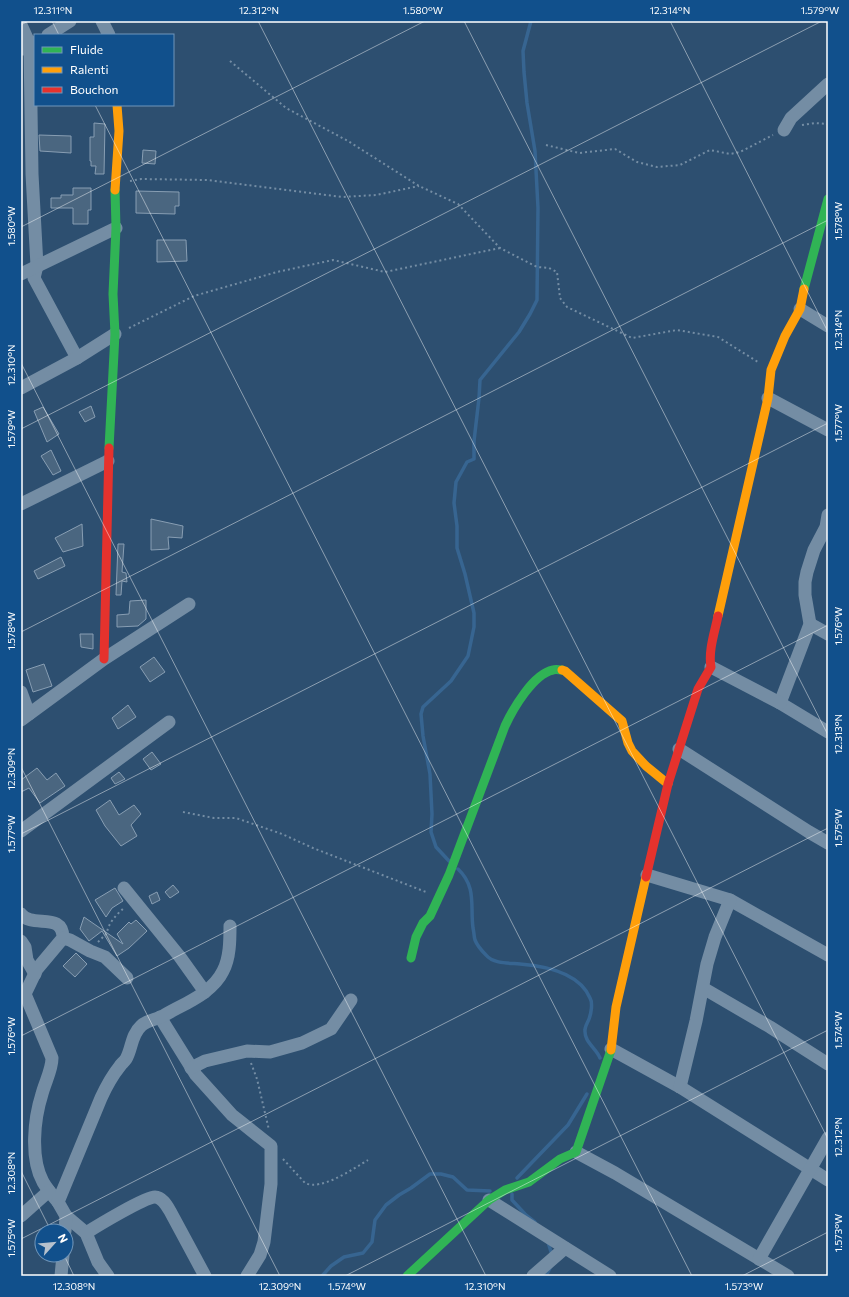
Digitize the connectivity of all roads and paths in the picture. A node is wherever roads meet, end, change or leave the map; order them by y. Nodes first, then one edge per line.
1 (70, 21) edge
2 (102, 21) edge
3 (21, 25) edge
4 (50, 34) edge
5 (108, 34) edge
6 (29, 46) edge
7 (230, 61) dead end
8 (828, 84) edge
9 (117, 106) edge
10 (828, 124) edge
11 (784, 130) junction
12 (546, 145) dead end
13 (115, 183) junction
14 (419, 186) junction
15 (828, 199) edge
16 (826, 217) edge
17 (116, 228) junction
18 (500, 248) junction
19 (37, 266) junction
20 (21, 274) edge
21 (800, 309) junction
22 (828, 326) edge
23 (115, 334) junction
24 (77, 358) junction
25 (771, 370) junction
26 (21, 388) edge
27 (768, 398) junction
28 (828, 430) edge
29 (108, 461) junction
30 (21, 504) edge
31 (827, 523) edge
32 (188, 604) dead end
33 (810, 624) junction
34 (828, 634) edge
35 (104, 659) junction
36 (711, 666) junction
37 (21, 692) edge
38 (780, 703) junction
39 (25, 717) edge
40 (169, 722) dead end
41 (828, 732) edge
42 (679, 749) junction
43 (668, 784) junction
44 (183, 812) dead end
45 (21, 831) edge
46 (828, 843) edge
47 (647, 875) junction
48 (124, 888) dead end
49 (438, 897) junction
50 (133, 899) junction
51 (730, 900) junction
52 (23, 918) edge
53 (230, 926) dead end
54 (63, 938) junction
55 (21, 941) edge
56 (90, 951) junction
57 (828, 955) edge
58 (411, 958) dead end
59 (24, 965) edge
60 (35, 974) junction
61 (127, 978) dead end
62 (21, 980) edge
63 (703, 988) junction
64 (205, 992) junction
65 (23, 997) edge
66 (351, 1000) dead end
67 (160, 1018) junction
68 (611, 1049) junction
69 (247, 1051) junction
70 (828, 1064) edge
71 (191, 1068) junction
72 (680, 1087) junction
73 (828, 1138) edge
74 (271, 1146) junction
75 (576, 1152) junction
76 (368, 1160) dead end
77 (810, 1169) junction
78 (828, 1180) edge
79 (49, 1191) junction
80 (489, 1200) junction
81 (58, 1202) junction
82 (21, 1216) edge
83 (66, 1216) junction
84 (66, 1223) edge
85 (86, 1233) junction
86 (565, 1248) junction
87 (759, 1259) junction
88 (62, 1263) edge
89 (61, 1276) edge
90 (108, 1276) edge
91 (205, 1276) edge
92 (247, 1276) edge
93 (407, 1276) edge
94 (533, 1276) edge
95 (610, 1276) edge
96 (788, 1276) edge

1 - 4 street
2 - 5 street
3 - 6 street
6 - 19 street
7 - 14 path
8 - 11 street
9 - 13 street
10 - 11 path
11 - 12 path
13 - 14 path
13 - 17 street
14 - 18 path
15 - 16 street
16 - 21 street
17 - 19 street
17 - 23 street
18 - 23 path
18 - 25 path
19 - 20 street
19 - 24 street
21 - 22 street
21 - 25 street
23 - 24 street
23 - 29 street
24 - 26 street
25 - 27 street
27 - 28 street
27 - 36 street
29 - 30 street
29 - 35 street
31 - 33 street
32 - 35 street
33 - 34 street
33 - 38 street
35 - 39 street
36 - 38 street
36 - 42 street
37 - 39 street
38 - 41 street
40 - 45 street
42 - 43 street
42 - 46 street
43 - 47 street
43 - 49 street
44 - 49 path
47 - 51 street
47 - 68 street
48 - 50 street
49 - 58 street
50 - 56 path
50 - 64 street
51 - 57 street
51 - 63 street
52 - 54 street
53 - 64 street
54 - 56 street
54 - 60 street
55 - 59 street
56 - 61 street
59 - 60 street
60 - 65 street
62 - 65 street
63 - 70 street
63 - 72 street
64 - 67 street
65 - 79 street
66 - 69 street
67 - 71 street
67 - 81 street
68 - 72 street
68 - 75 street
69 - 71 street
69 - 74 path
71 - 74 street
72 - 77 street
73 - 77 street
74 - 76 path
74 - 92 street
75 - 80 street
75 - 87 street
77 - 78 street
77 - 87 street
79 - 81 street
79 - 82 street
80 - 86 street
80 - 93 street
81 - 83 street
83 - 84 street
83 - 85 street
85 - 90 street
85 - 91 street
86 - 94 street
86 - 95 street
87 - 96 street
88 - 89 street

